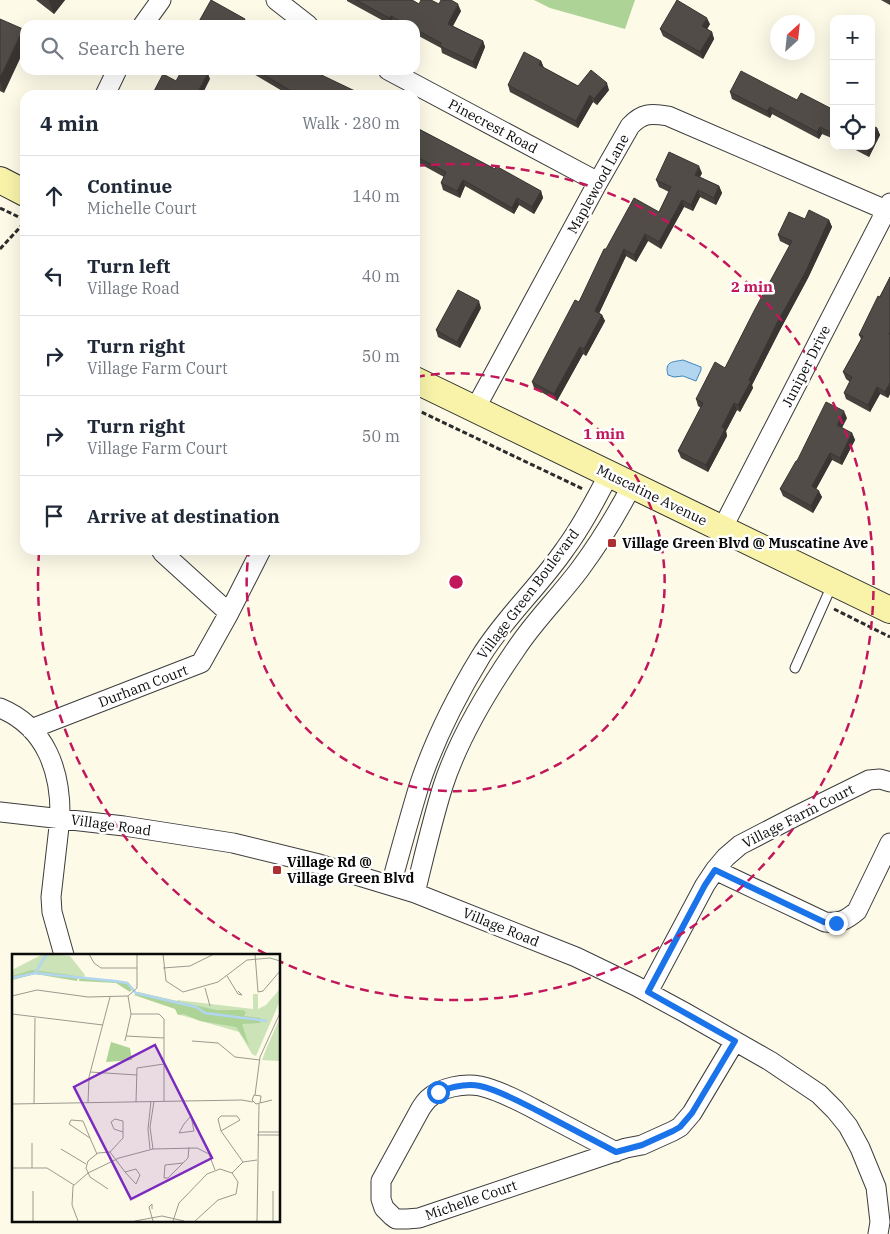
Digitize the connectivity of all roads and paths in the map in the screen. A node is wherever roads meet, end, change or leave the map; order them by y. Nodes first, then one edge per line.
1 (161, 0) edge
2 (276, 0) edge
3 (147, 20) edge
4 (302, 20) edge
5 (115, 75) edge
6 (397, 75) edge
7 (107, 90) edge
8 (0, 180) edge
9 (598, 182) junction
10 (20, 190) edge
11 (888, 206) edge
12 (0, 208) edge
13 (20, 218) edge
14 (20, 227) edge
15 (0, 249) edge
16 (420, 382) edge
17 (475, 409) junction
18 (420, 411) edge
19 (603, 485) junction
20 (632, 485) junction
21 (722, 529) junction
22 (164, 555) edge
23 (258, 555) edge
24 (828, 593) junction
25 (890, 610) edge
26 (229, 613) junction
27 (890, 637) edge
28 (795, 668) dead end
29 (0, 708) edge
30 (31, 729) junction
31 (890, 782) edge
32 (0, 812) edge
33 (60, 818) junction
34 (890, 843) edge
35 (715, 870) junction
36 (391, 885) junction
37 (415, 893) junction
38 (64, 954) edge
39 (648, 992) junction
40 (735, 1041) junction
41 (616, 1152) junction
42 (878, 1234) edge

1 - 3 street
2 - 4 street
5 - 7 street
6 - 9 street, Pinecrest Road
8 - 10 main road
9 - 11 street, Maplewood Lane
9 - 17 street, Maplewood Lane
11 - 21 street, Juniper Drive
12 - 13 path
14 - 15 path
16 - 17 main road, Muscatine Avenue
17 - 19 main road, Muscatine Avenue
18 - 19 path
19 - 20 main road, Muscatine Avenue
19 - 36 street, Village Green Boulevard
20 - 21 main road, Muscatine Avenue
20 - 37 street, Village Green Boulevard
21 - 24 main road, Muscatine Avenue
22 - 26 street
23 - 26 street, Durham Court
24 - 25 main road, Muscatine Avenue
24 - 27 path
24 - 28 lane
26 - 30 street, Durham Court
29 - 30 street
30 - 33 street
31 - 35 street, Village Farm Court
32 - 33 street, Village Road
33 - 36 street, Village Road
33 - 38 street
34 - 35 street
35 - 39 street, Village Farm Court
36 - 37 street, Village Road
37 - 39 street, Village Road
39 - 40 street, Village Road
40 - 41 street, Michelle Court
40 - 42 street, Village Road
41 - 41 street, Michelle Court

